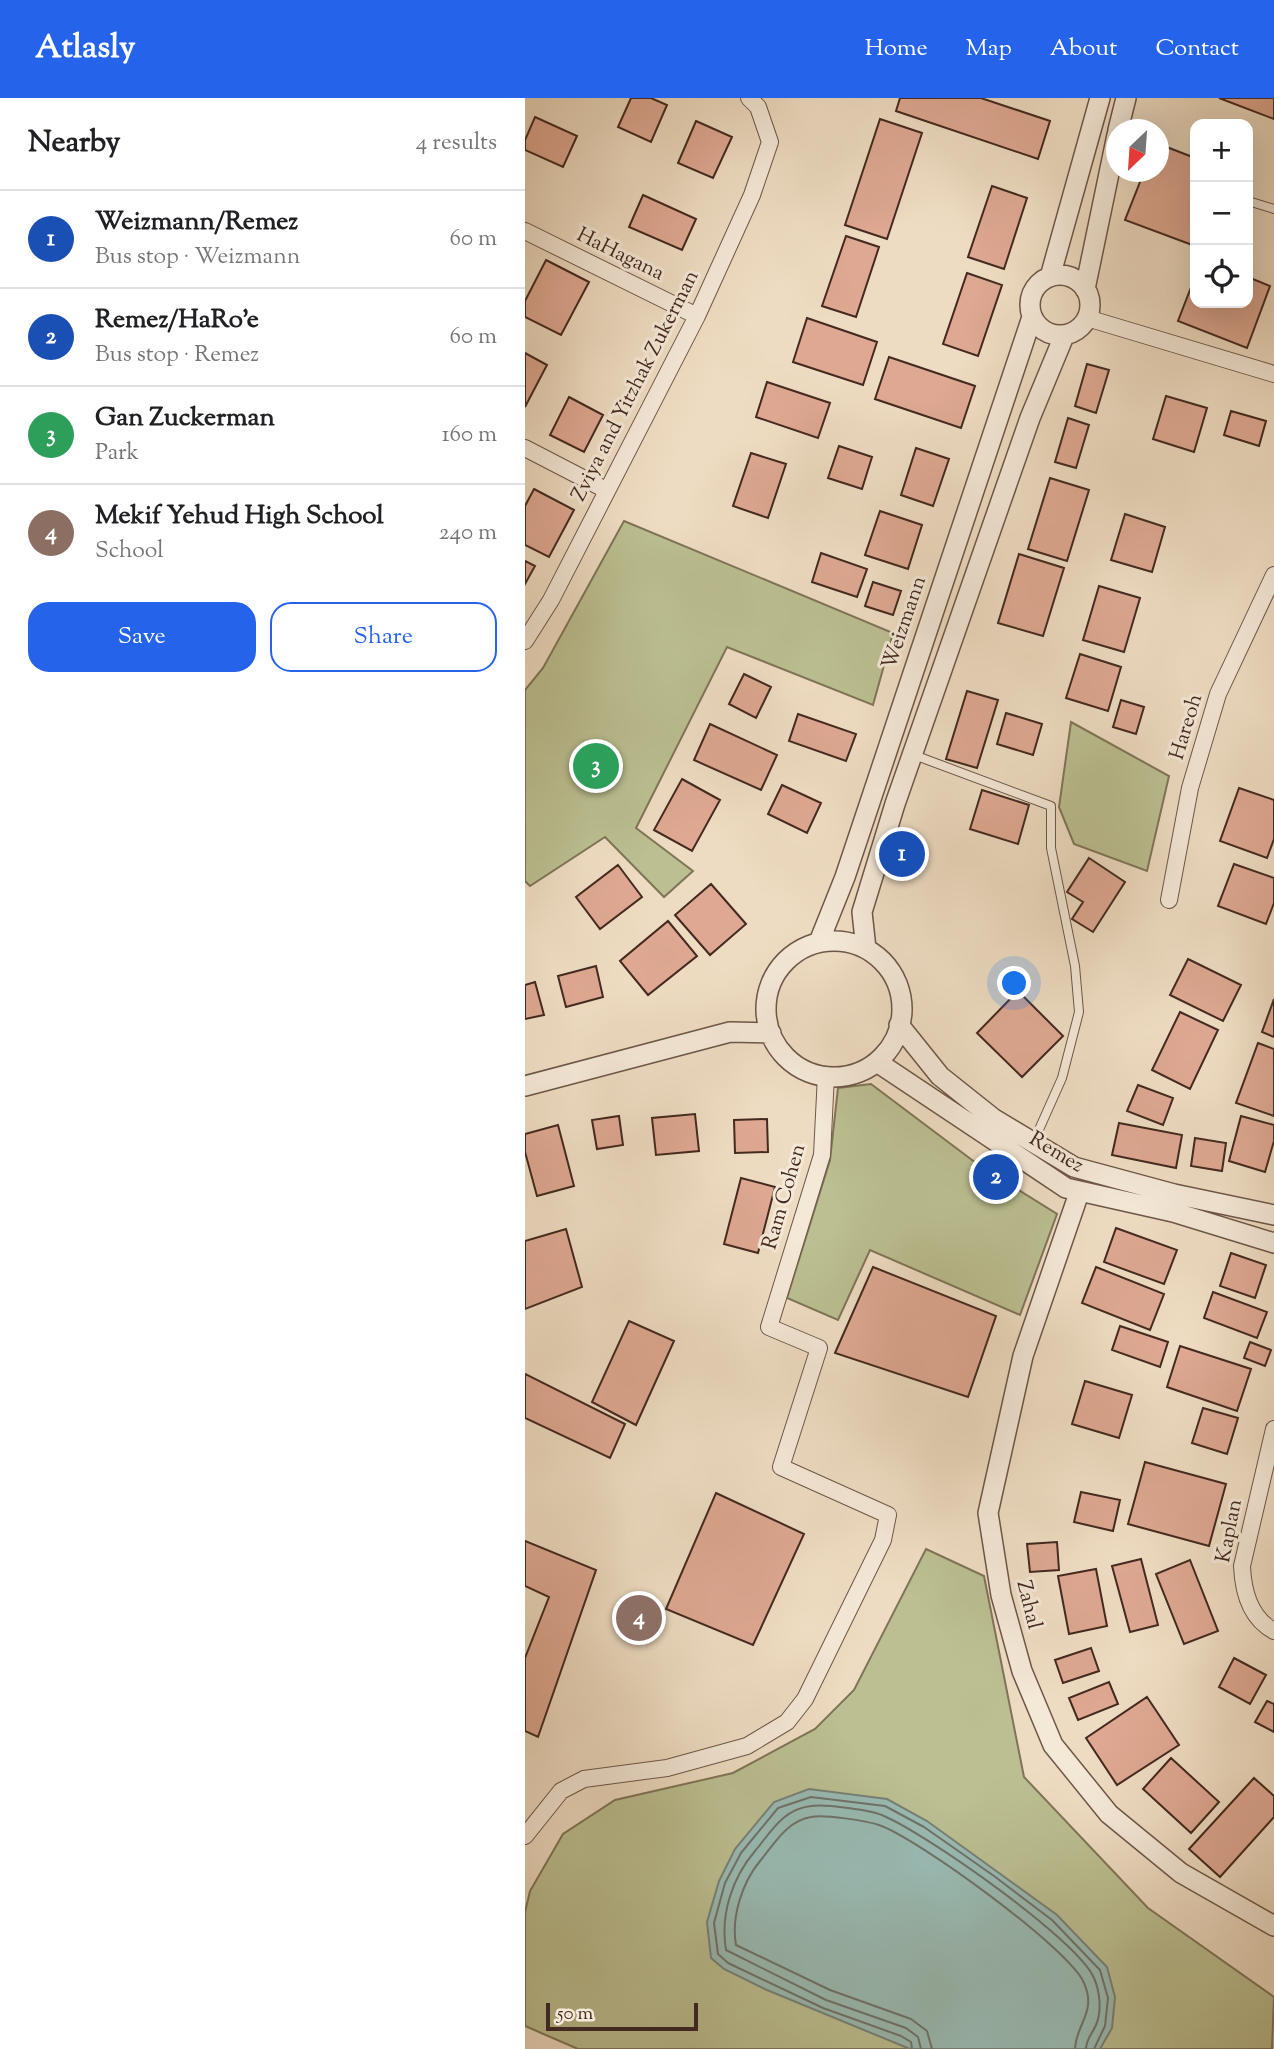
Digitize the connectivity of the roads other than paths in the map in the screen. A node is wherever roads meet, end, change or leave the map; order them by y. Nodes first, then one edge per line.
1 (749, 98) edge
2 (1100, 98) edge
3 (1126, 98) edge
4 (1121, 119) edge
5 (1107, 182) edge
6 (1253, 203) edge
7 (1274, 209) edge
8 (525, 231) edge
9 (1050, 277) junction
10 (1085, 289) junction
11 (697, 316) junction
12 (1031, 317) junction
13 (1087, 318) junction
14 (1064, 336) junction
15 (1274, 374) edge
16 (525, 448) edge
17 (606, 490) junction
18 (1274, 575) edge
19 (525, 641) edge
20 (912, 755) junction
21 (1169, 900) dead end
22 (818, 942) junction
23 (866, 949) junction
24 (766, 1005) junction
25 (899, 1025) junction
26 (730, 1032) junction
27 (771, 1033) junction
28 (877, 1062) junction
29 (827, 1075) junction
30 (525, 1086) edge
31 (1033, 1143) junction
32 (1079, 1193) junction
33 (1274, 1215) edge
34 (1274, 1243) edge
35 (1274, 1429) edge
36 (1274, 1631) edge
37 (525, 1836) edge
38 (1274, 1926) edge

1 - 11 street, Zviya and Yitzhak Zukerman
2 - 9 street
3 - 4 street
5 - 10 street
6 - 7 lane
8 - 11 street, HaHagana
9 - 10 street
9 - 12 street
10 - 13 street
11 - 17 street, Zviya and Yitzhak Zukerman
12 - 14 street
12 - 22 street, Weizmann
13 - 14 street
13 - 15 street
14 - 20 street
16 - 17 street
17 - 19 street, Zviya and Yitzhak Zukerman
18 - 21 street, Hareoh
20 - 23 street
20 - 31 lane
22 - 23 street
22 - 24 street
23 - 25 street
24 - 26 street
24 - 27 street
25 - 28 street
25 - 31 street, Remez
26 - 27 street
26 - 30 street
27 - 29 street
28 - 29 street
28 - 32 street, Remez
29 - 37 street, Ram Cohen
31 - 33 street, Remez
32 - 34 street, Remez
32 - 38 street, Zahal
35 - 36 street, Kaplan

